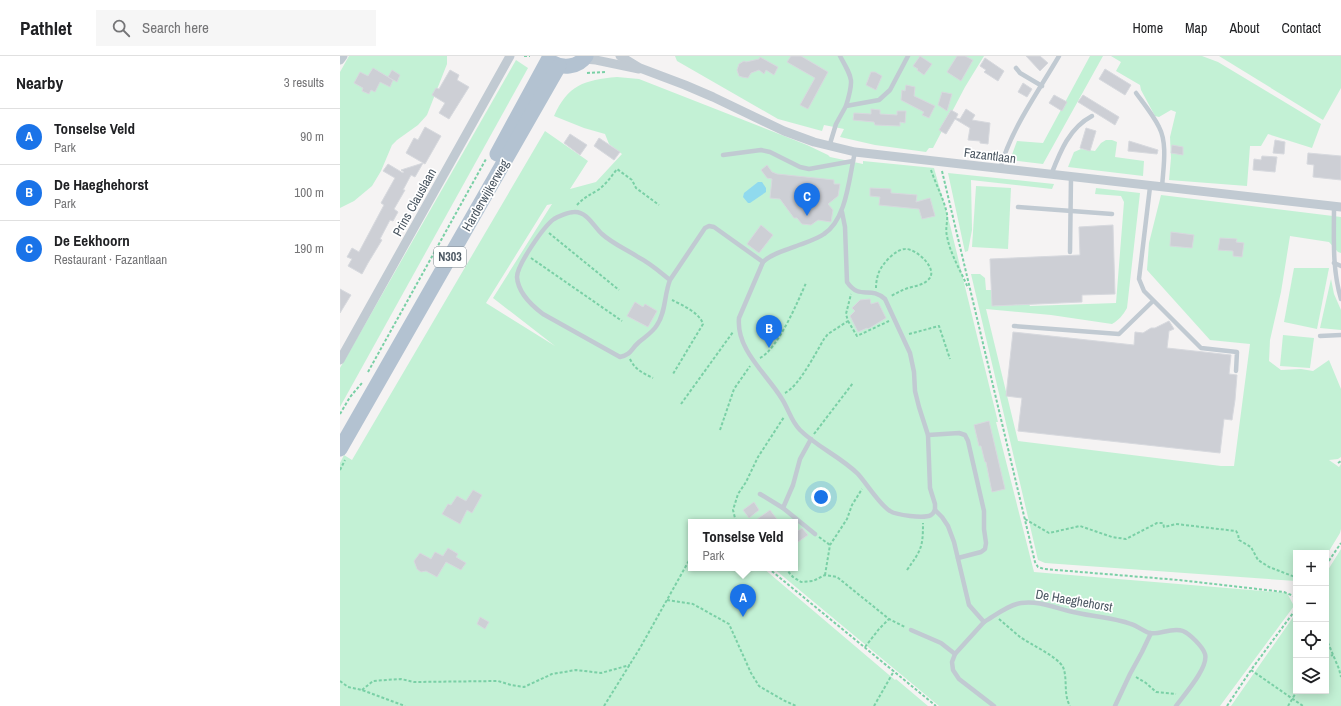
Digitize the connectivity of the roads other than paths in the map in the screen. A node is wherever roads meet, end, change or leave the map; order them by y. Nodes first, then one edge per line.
1 (342, 56) edge
2 (510, 56) edge
3 (620, 56) edge
4 (840, 56) edge
5 (908, 56) edge
6 (1059, 56) edge
7 (585, 57) edge
8 (340, 60) edge
9 (551, 60) edge
10 (1016, 68) dead end
11 (650, 72) junction
12 (1042, 86) junction
13 (1136, 93) dead end
14 (846, 106) junction
15 (1092, 116) dead end
16 (829, 146) junction
17 (722, 155) dead end
18 (854, 157) junction
19 (1000, 169) junction
20 (1051, 175) junction
21 (1071, 177) junction
22 (1150, 186) junction
23 (1162, 188) junction
24 (1018, 207) dead end
25 (1338, 207) edge
26 (1070, 211) junction
27 (842, 212) junction
28 (1112, 214) dead end
29 (1070, 252) dead end
30 (763, 262) junction
31 (1334, 263) junction
32 (1341, 266) edge
33 (670, 280) junction
34 (1341, 299) edge
35 (1153, 301) junction
36 (1014, 326) dead end
37 (1341, 335) edge
38 (1320, 336) dead end
39 (340, 360) edge
40 (1236, 371) dead end
41 (340, 434) edge
42 (928, 436) junction
43 (811, 439) junction
44 (340, 448) edge
45 (760, 494) dead end
46 (783, 508) junction
47 (935, 510) junction
48 (797, 519) edge
49 (798, 520) edge
50 (815, 534) road end
51 (958, 558) junction
52 (984, 622) junction
53 (911, 630) road end
54 (1151, 633) junction
55 (955, 654) junction
56 (994, 706) edge
57 (1115, 706) edge
58 (1176, 706) edge

1 - 8 street
2 - 39 street, Prins Clauslaan
3 - 11 street, Fazantlaan
4 - 14 lane
5 - 14 lane
6 - 12 lane
7 - 9 main road
7 - 11 street, Fazantlaan
9 - 41 main road, Harderwijkerweg / N303
9 - 44 main road, Harderwijkerweg / N303
10 - 12 lane
11 - 16 street, Fazantlaan
12 - 19 lane
13 - 23 lane
14 - 16 lane
15 - 20 lane
16 - 18 street, Fazantlaan
17 - 18 lane
18 - 19 street, Fazantlaan
18 - 27 lane
19 - 20 street, Fazantlaan
20 - 21 street, Fazantlaan
21 - 22 street, Fazantlaan
21 - 26 lane
22 - 23 street, Fazantlaan
22 - 35 lane
23 - 25 street, Fazantlaan
24 - 26 lane
25 - 31 lane
26 - 28 lane
26 - 29 lane
27 - 30 lane
27 - 42 lane
30 - 33 lane
30 - 43 lane
31 - 32 lane
31 - 34 lane
33 - 33 lane
35 - 36 lane
35 - 40 lane
37 - 38 lane
42 - 47 lane
42 - 51 lane
43 - 46 lane
43 - 47 lane
45 - 46 lane
46 - 48 lane
47 - 51 lane
49 - 50 lane
51 - 52 lane
52 - 54 lane, De Haeghehorst
52 - 55 lane, De Haeghehorst
53 - 55 lane
54 - 57 lane
54 - 58 lane
55 - 56 lane

